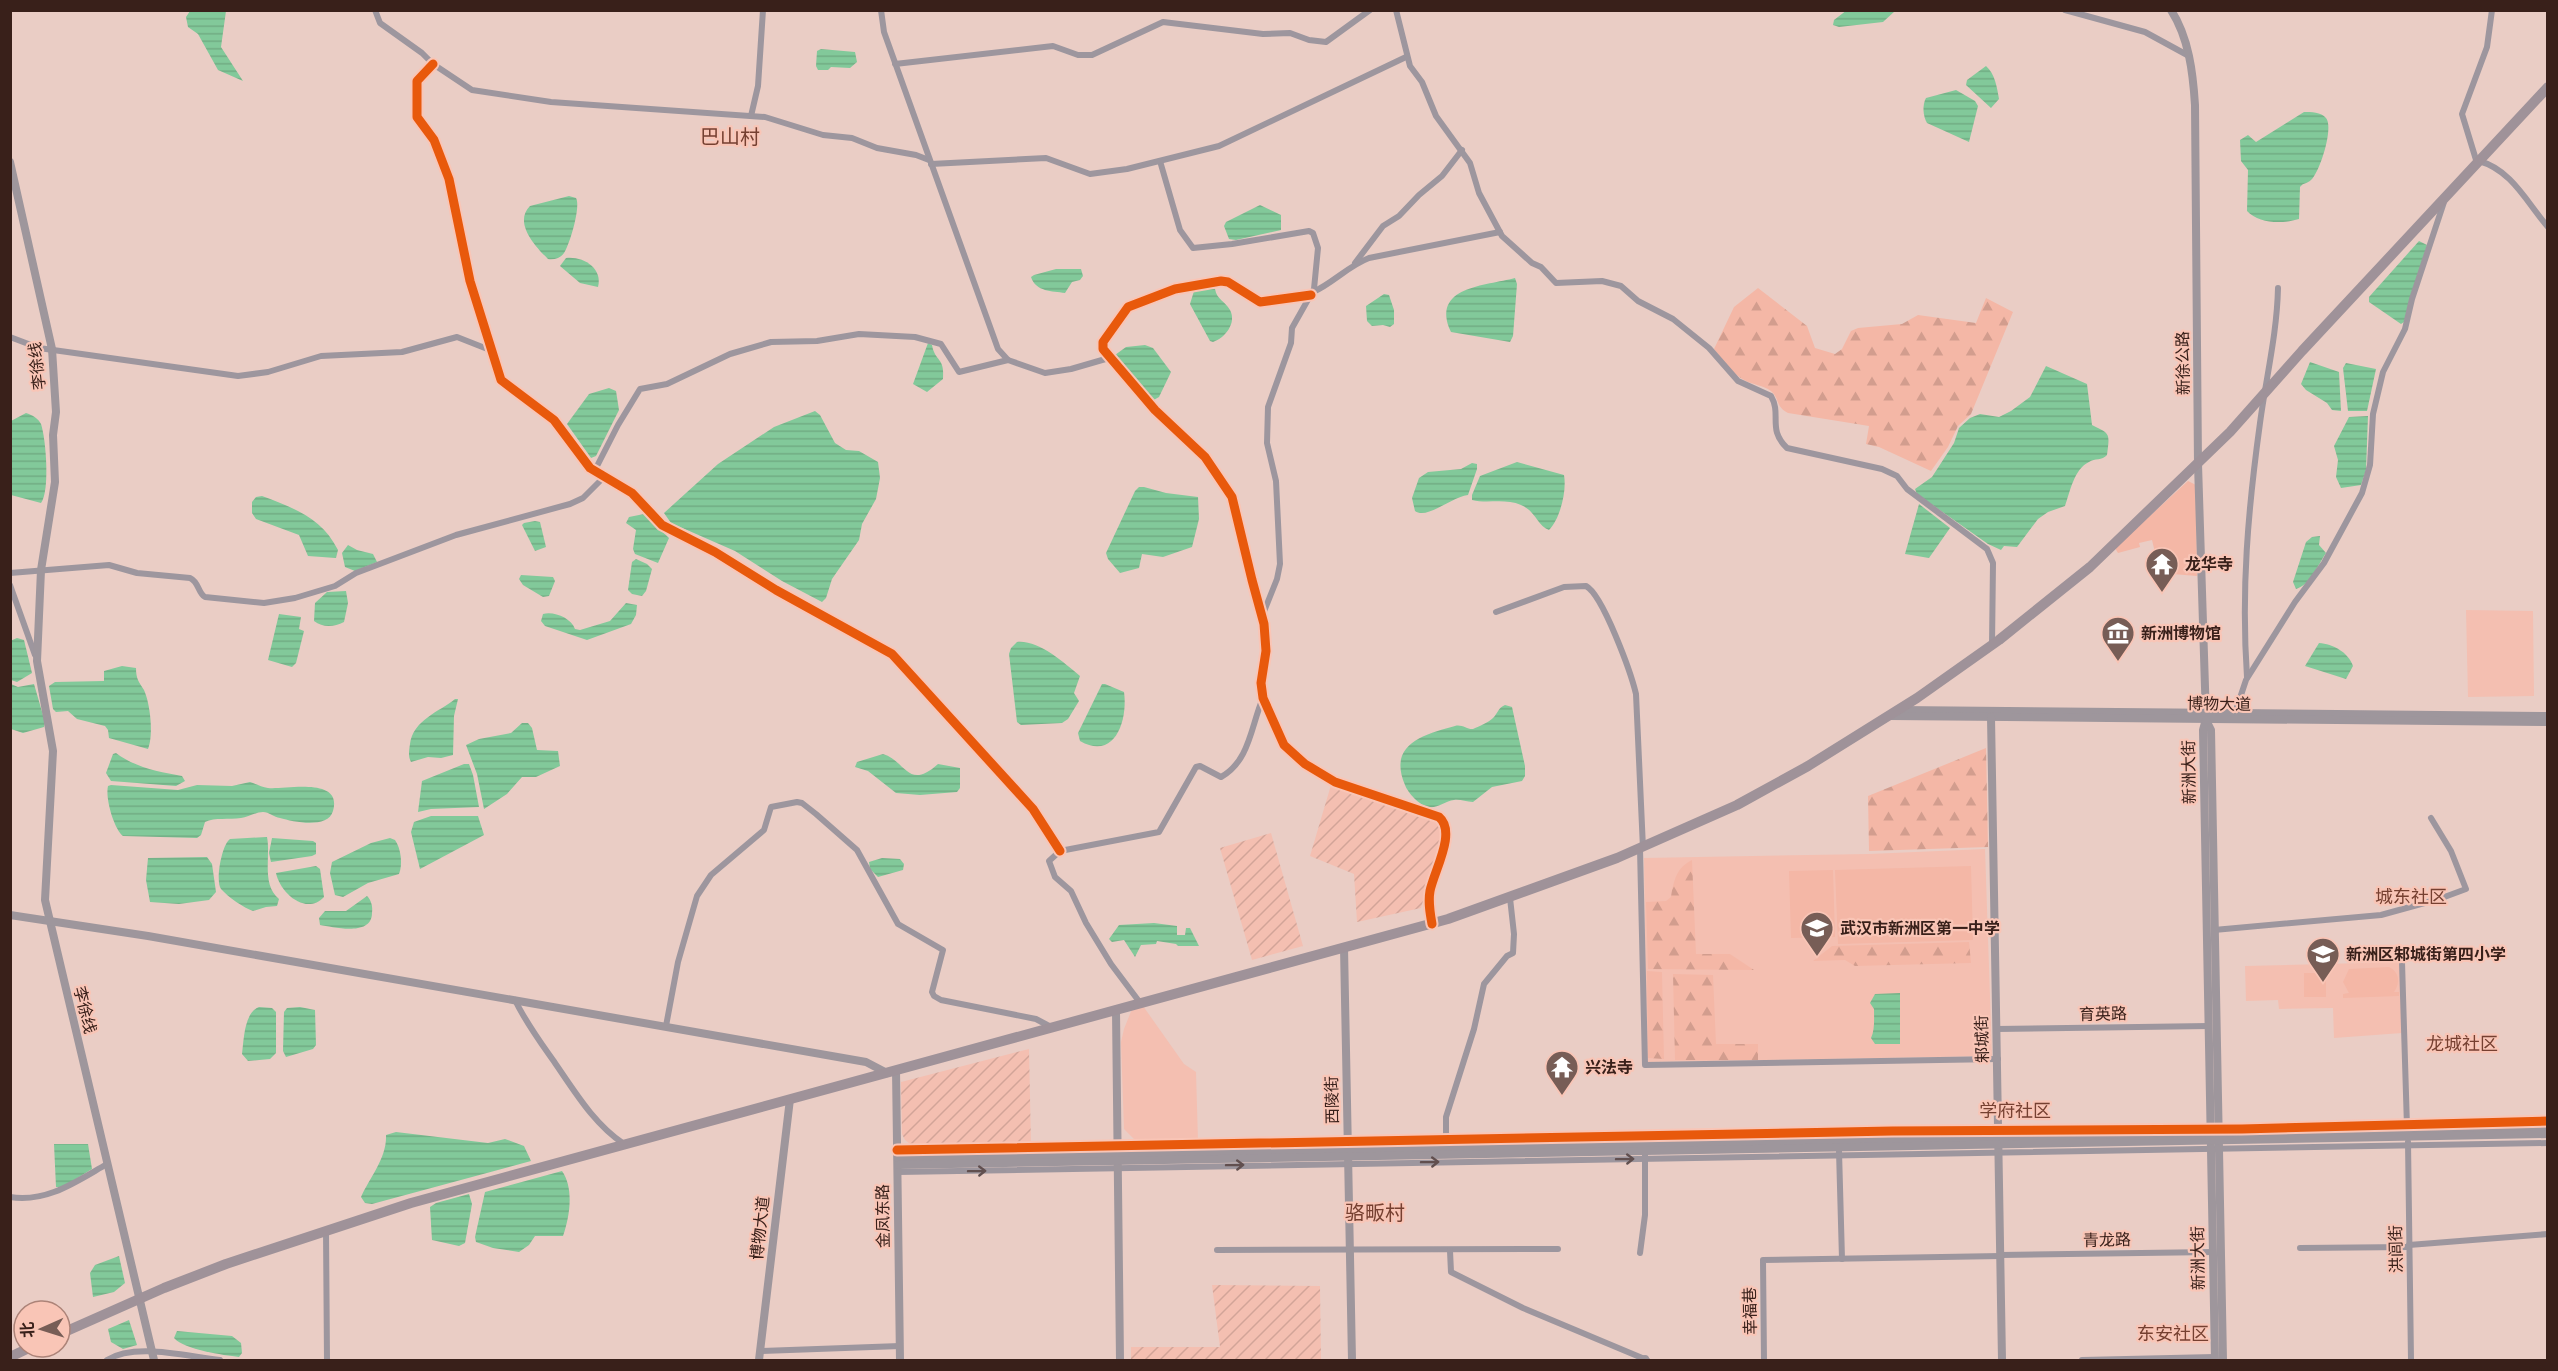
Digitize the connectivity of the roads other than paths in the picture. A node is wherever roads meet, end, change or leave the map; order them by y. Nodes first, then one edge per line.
1 (375, 10) edge
2 (763, 10) edge
3 (881, 10) edge
4 (1370, 10) edge
5 (1396, 10) edge
6 (2066, 10) edge
7 (2171, 10) edge
8 (2492, 10) edge
9 (2188, 56) junction
10 (1406, 57) junction
11 (433, 64) junction
12 (895, 64) junction
13 (2547, 87) edge
14 (751, 116) junction
15 (1462, 150) junction
16 (1160, 161) junction
17 (10, 162) edge
18 (930, 162) junction
19 (2478, 162) junction
20 (2446, 197) junction
21 (2547, 227) edge
22 (1500, 232) junction
23 (1355, 264) junction
24 (2278, 288) dead end
25 (1312, 293) junction
26 (10, 337) edge
27 (52, 349) junction
28 (490, 350) junction
29 (1109, 358) junction
30 (1008, 360) junction
31 (2264, 394) junction
32 (2198, 464) junction
33 (594, 472) junction
34 (603, 478) junction
35 (41, 570) junction
36 (10, 573) edge
37 (10, 585) edge
38 (1496, 612) dead end
39 (1263, 614) junction
40 (1992, 645) junction
41 (37, 661) junction
42 (2247, 677) junction
43 (1263, 698) junction
44 (1894, 713) junction
45 (2235, 713) junction
46 (2206, 716) junction
47 (2547, 716) edge
48 (1991, 717) junction
49 (2547, 722) edge
50 (2431, 818) dead end
51 (1642, 849) junction
52 (1059, 850) junction
53 (1510, 898) junction
54 (10, 915) edge
55 (48, 921) junction
56 (1432, 924) junction
57 (2214, 930) junction
58 (1344, 947) junction
59 (2402, 962) dead end
60 (515, 1000) junction
61 (1141, 1004) junction
62 (1116, 1011) junction
63 (666, 1026) junction
64 (2209, 1026) junction
65 (1053, 1028) junction
66 (1997, 1029) junction
67 (1998, 1059) junction
68 (892, 1071) junction
69 (790, 1099) junction
70 (2547, 1121) edge
71 (2547, 1128) edge
72 (2408, 1134) junction
73 (2547, 1134) edge
74 (2215, 1138) junction
75 (1999, 1141) junction
76 (1446, 1143) junction
77 (2547, 1143) edge
78 (625, 1144) junction
79 (1839, 1150) junction
80 (1348, 1152) junction
81 (1645, 1154) junction
82 (1117, 1157) junction
83 (898, 1161) junction
84 (107, 1164) junction
85 (10, 1197) edge
86 (326, 1230) junction
87 (2547, 1234) edge
88 (2409, 1246) junction
89 (2300, 1248) dead end
90 (1558, 1249) dead end
91 (1217, 1250) dead end
92 (1350, 1251) junction
93 (1450, 1251) junction
94 (1640, 1252) dead end
95 (2213, 1252) junction
96 (2001, 1256) junction
97 (1842, 1258) junction
98 (1763, 1260) joint
99 (139, 1298) junction
100 (72, 1329) edge
101 (900, 1346) junction
102 (153, 1356) edge
103 (760, 1356) edge
104 (2218, 1359) edge
105 (107, 1360) edge
106 (220, 1360) edge
107 (327, 1360) edge
108 (900, 1360) edge
109 (1120, 1360) edge
110 (1352, 1360) edge
111 (1646, 1360) edge
112 (1764, 1360) edge
113 (2002, 1360) edge
114 (2082, 1360) edge
115 (2410, 1360) edge

1 - 11 street
2 - 14 street
3 - 12 street
4 - 12 street
5 - 10 street
6 - 9 street
7 - 9 main road, 新徐公路
8 - 19 street
9 - 32 main road, 新徐公路
10 - 15 street
10 - 16 street
11 - 14 street
11 - 28 street
12 - 18 street
13 - 19 highway
14 - 18 street
15 - 22 street
15 - 23 street
16 - 18 street
16 - 25 street
17 - 27 main road, 李徐线
18 - 30 street
19 - 20 highway
19 - 21 street
20 - 31 highway
20 - 42 street
22 - 23 street
22 - 40 street
23 - 25 street
24 - 31 street
25 - 29 street
25 - 39 street
26 - 27 street
27 - 28 street
27 - 35 main road, 李徐线
28 - 33 street
29 - 30 street
29 - 39 street
30 - 33 street
31 - 32 highway
31 - 42 street
32 - 40 highway
32 - 46 main road, 新徐公路
33 - 34 street
34 - 35 street
34 - 52 street
35 - 36 street
35 - 41 main road, 李徐线
37 - 41 street
38 - 51 street
39 - 43 street
40 - 44 highway
41 - 55 main road, 李徐线
42 - 45 street
43 - 52 street
43 - 56 street
44 - 46 main road, 博物大道
44 - 48 main road, 博物大道
44 - 51 highway
45 - 46 main road, 博物大道
45 - 47 main road, 博物大道
46 - 48 main road, 博物大道
46 - 49 main road, 博物大道
46 - 57 main road, 新洲大街
46 - 64 main road, 新洲大街
48 - 66 main road, 邾城街
50 - 57 street
51 - 53 highway
51 - 67 street
52 - 61 street
53 - 56 highway
53 - 76 street
54 - 55 main road
55 - 60 main road
55 - 84 main road, 李徐线
56 - 58 highway
57 - 74 main road, 新洲大街
58 - 61 highway
58 - 80 main road, 西陵街
59 - 72 street, 洪闾街
60 - 63 main road
60 - 78 street
61 - 62 highway
62 - 65 highway
62 - 82 main road
63 - 65 street
63 - 68 main road
64 - 66 street, 育英路
64 - 74 main road, 新洲大街
65 - 68 highway
66 - 67 main road, 邾城街
67 - 75 main road, 邾城街
68 - 69 highway
68 - 83 main road, 金凤东路
69 - 78 highway
69 - 103 main road, 博物大道
70 - 72 street
71 - 72 main road
72 - 73 main road
72 - 74 main road
72 - 77 street
72 - 88 street, 洪闾街
74 - 75 main road
74 - 75 street
74 - 95 main road, 新洲大街
74 - 104 main road, 新洲大街
75 - 76 main road
75 - 79 main road
75 - 96 main road, 邾城街
76 - 80 main road
78 - 86 highway
79 - 81 main road
79 - 97 street
80 -> 81 main road
80 - 82 main road
80 - 82 street
80 - 92 main road, 西陵街
81 - 94 street
82 - 83 main road
82 - 83 street
82 - 109 main road
83 - 101 main road, 金凤东路
84 - 85 street
84 - 99 main road, 李徐线
86 - 99 highway
86 - 107 street
87 - 88 street
88 - 89 street
88 - 115 street, 洪闾街
90 - 93 street
91 - 92 street
92 - 93 street
92 - 110 main road, 西陵街
93 - 111 street
95 - 96 street, 青龙路
95 - 104 main road, 新洲大街
96 - 97 street, 青龙路
96 - 113 main road, 邾城街
97 - 98 street, 青龙路
98 - 112 street, 幸福巷
99 - 100 highway
99 - 102 main road, 李徐线
101 - 103 street
101 - 108 main road, 金凤东路
102 - 105 street
102 - 106 street
104 - 114 street

